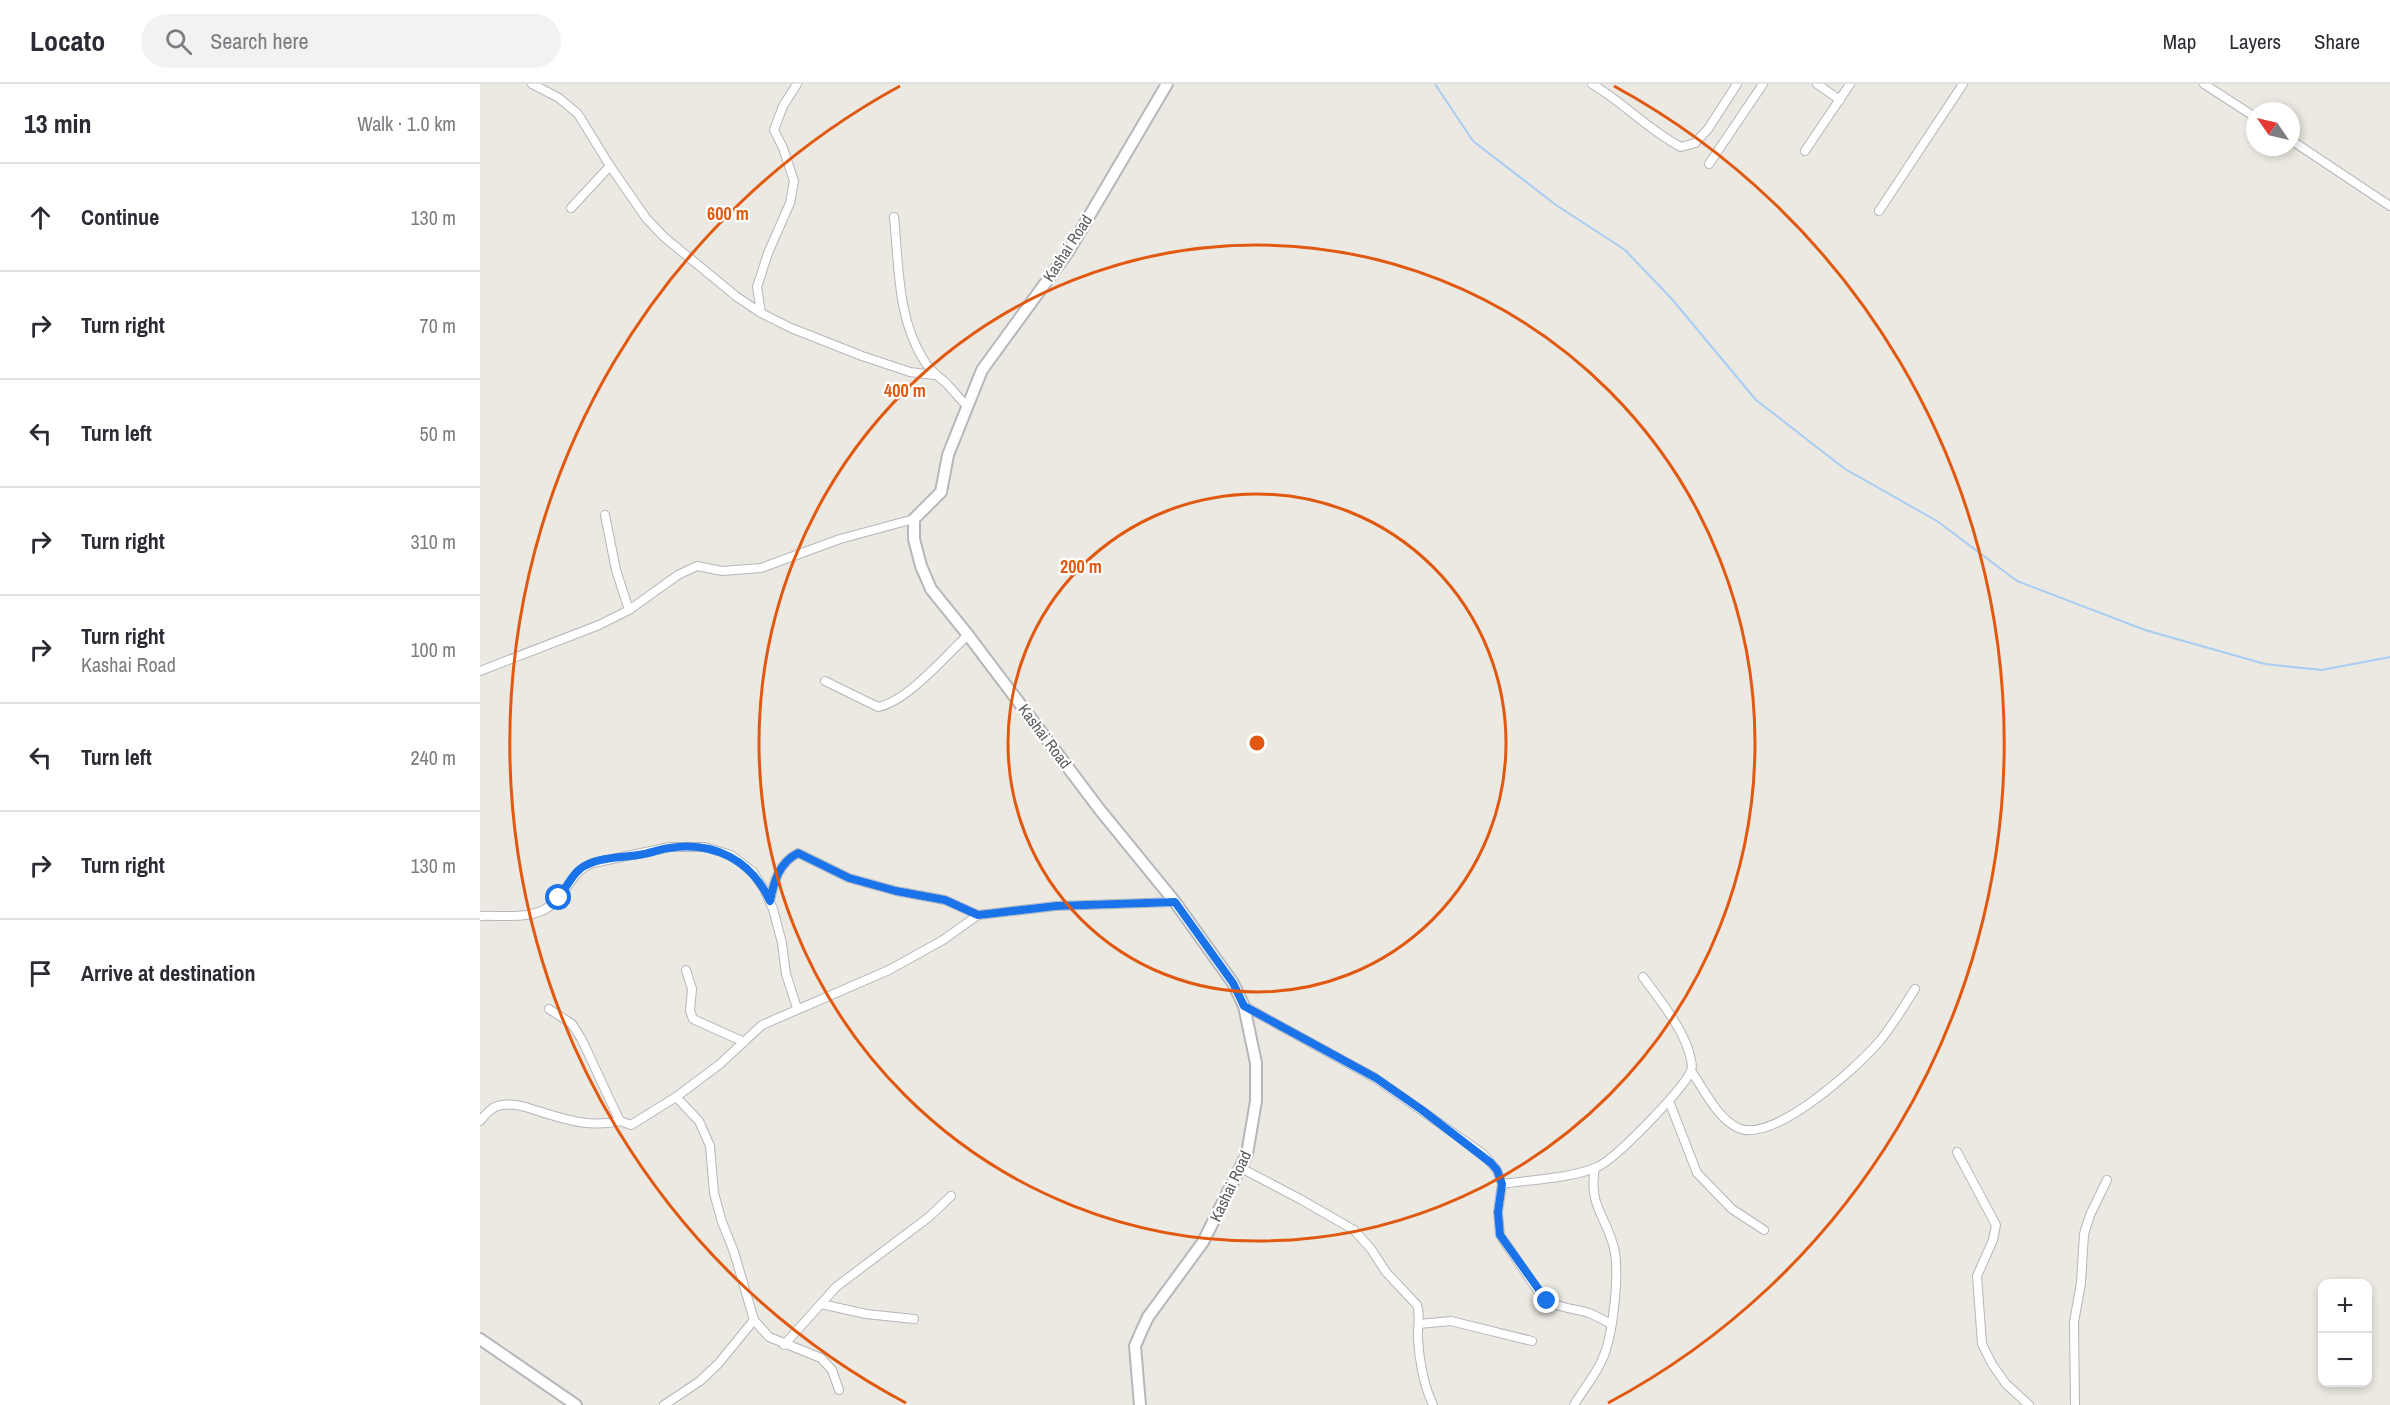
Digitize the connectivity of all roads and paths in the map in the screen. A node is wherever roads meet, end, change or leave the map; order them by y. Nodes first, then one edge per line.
1 (532, 84) edge
2 (797, 84) edge
3 (1167, 84) edge
4 (1592, 84) edge
5 (1737, 84) edge
6 (1763, 84) edge
7 (1817, 84) edge
8 (1850, 84) edge
9 (1963, 84) edge
10 (2205, 84) edge
11 (1840, 100) junction
12 (2246, 111) edge
13 (2300, 146) edge
14 (1805, 151) dead end
15 (1709, 164) dead end
16 (610, 166) junction
17 (2390, 206) edge
18 (571, 208) dead end
19 (1879, 211) dead end
20 (894, 217) dead end
21 (761, 313) junction
22 (934, 375) junction
23 (967, 406) junction
24 (605, 515) dead end
25 (914, 519) junction
26 (629, 610) junction
27 (968, 635) junction
28 (480, 671) edge
29 (825, 681) dead end
30 (770, 901) junction
31 (1175, 902) junction
32 (978, 915) junction
33 (480, 916) edge
34 (686, 970) dead end
35 (1643, 977) dead end
36 (1915, 989) dead end
37 (1244, 1006) junction
38 (796, 1008) junction
39 (549, 1010) dead end
40 (744, 1042) junction
41 (1691, 1071) junction
42 (676, 1097) junction
43 (1669, 1101) junction
44 (620, 1120) junction
45 (480, 1121) edge
46 (1957, 1152) dead end
47 (1241, 1168) junction
48 (1595, 1168) junction
49 (2107, 1180) dead end
50 (1502, 1184) junction
51 (951, 1196) dead end
52 (1764, 1230) dead end
53 (820, 1304) junction
54 (914, 1319) dead end
55 (753, 1320) junction
56 (1419, 1324) junction
57 (1611, 1324) junction
58 (480, 1339) edge
59 (1532, 1341) dead end
60 (784, 1345) junction
61 (839, 1390) dead end
62 (574, 1405) edge
63 (664, 1405) edge
64 (1140, 1405) edge
65 (1433, 1405) edge
66 (1574, 1405) edge
67 (2029, 1405) edge
68 (2075, 1405) edge

1 - 16 street
2 - 21 street
3 - 23 street, Kashai Road
4 - 5 street
6 - 15 street
7 - 11 street
8 - 11 street
9 - 19 street
10 - 12 street
11 - 14 street
13 - 17 street
16 - 18 street
16 - 21 street
20 - 22 street
21 - 22 street
22 - 23 street
23 - 25 street, Kashai Road
24 - 26 street
25 - 26 street
25 - 27 street, Kashai Road
26 - 28 street
27 - 29 street
27 - 31 street, Kashai Road
30 - 32 street
30 - 33 street
30 - 38 street
31 - 32 street
31 - 37 street, Kashai Road
32 - 38 street
34 - 40 street
35 - 41 street
36 - 41 street
37 - 47 street, Kashai Road
37 - 50 street
38 - 40 street
39 - 44 street
40 - 42 street
41 - 43 street
42 - 44 street
42 - 55 street
43 - 48 street
43 - 52 street
44 - 45 street
46 - 67 street
47 - 56 street
47 - 64 street, Kashai Road
48 - 50 street
48 - 57 street
49 - 68 street
50 - 57 street
51 - 53 street
53 - 54 street
53 - 60 street
55 - 60 street
55 - 63 street
56 - 59 street
56 - 65 street
57 - 66 street
58 - 62 street
60 - 61 street

